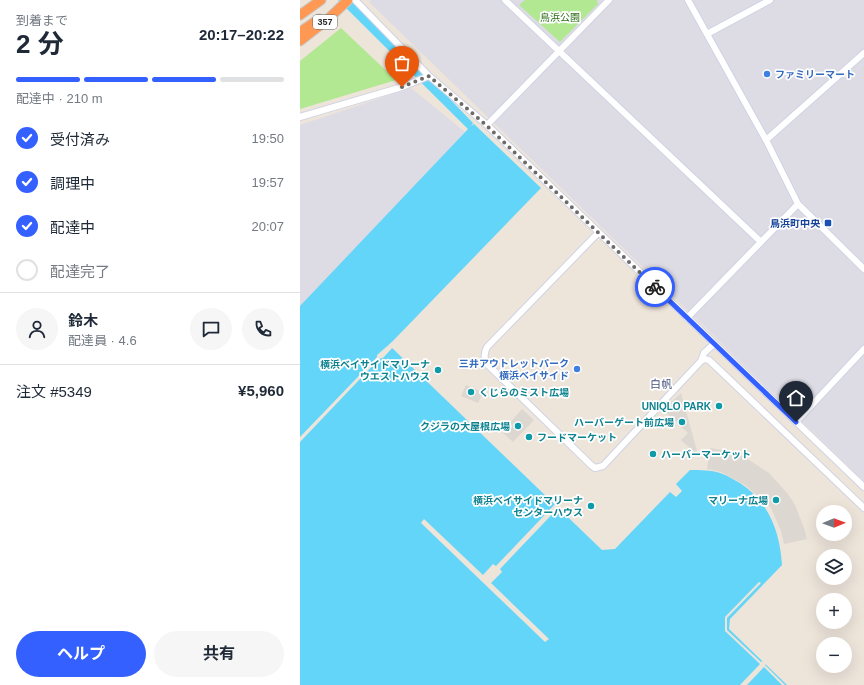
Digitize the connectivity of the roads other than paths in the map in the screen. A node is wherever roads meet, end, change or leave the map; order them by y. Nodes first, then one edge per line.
1 (320, 0) edge
2 (343, 0) edge
3 (348, 0) edge
4 (355, 0) edge
5 (505, 0) edge
6 (609, 0) edge
7 (688, 0) edge
8 (770, 0) edge
9 (300, 14) edge
10 (300, 32) edge
11 (707, 34) junction
12 (300, 41) edge
13 (558, 51) junction
14 (864, 53) edge
15 (429, 76) junction
16 (300, 117) edge
17 (486, 125) junction
18 (766, 140) junction
19 (798, 204) junction
20 (598, 233) junction
21 (761, 242) junction
22 (864, 269) edge
23 (687, 318) junction
24 (714, 344) junction
25 (864, 349) edge
26 (701, 361) junction
27 (796, 422) junction
28 (864, 487) edge
29 (864, 508) edge

1 - 9 highway
2 - 10 highway
3 - 12 highway, 357
4 - 15 street
5 - 13 street
6 - 13 street
7 - 11 street
8 - 11 street
11 - 18 street
13 - 17 street
13 - 21 street
14 - 18 street
15 - 16 street
15 - 17 street
17 - 20 street
18 - 19 street
19 - 21 street
19 - 22 street
20 - 23 street
20 - 26 street
21 - 23 street
23 - 24 street
24 - 26 street
24 - 27 street
25 - 27 street
26 - 29 street
27 - 28 street

